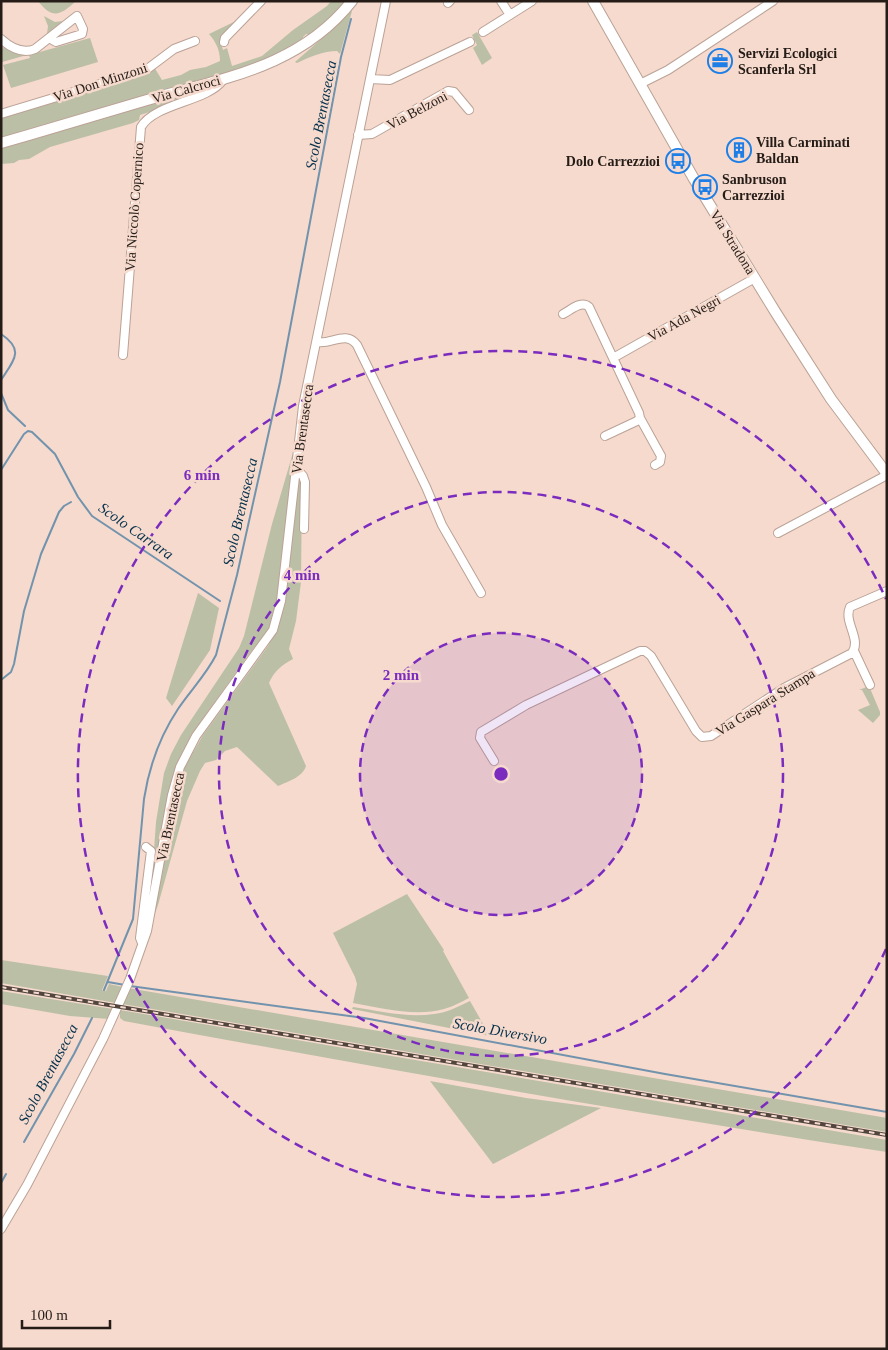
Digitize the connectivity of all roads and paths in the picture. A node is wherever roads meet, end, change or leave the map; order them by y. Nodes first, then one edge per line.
1 (352, 1) edge
2 (386, 1) edge
3 (501, 1) edge
4 (532, 1) edge
5 (593, 1) edge
6 (773, 1) edge
7 (261, 2) edge
8 (510, 15) junction
9 (483, 32) dead end
10 (50, 38) junction
11 (1, 39) edge
12 (195, 41) dead end
13 (224, 42) dead end
14 (470, 42) dead end
15 (223, 78) junction
16 (370, 80) junction
17 (640, 84) junction
18 (469, 110) dead end
19 (1, 114) edge
20 (358, 135) junction
21 (1, 144) edge
22 (755, 278) junction
23 (563, 314) dead end
24 (317, 342) junction
25 (123, 356) dead end
26 (613, 358) junction
27 (640, 418) junction
28 (605, 436) dead end
29 (655, 465) dead end
30 (296, 468) junction
31 (887, 474) edge
32 (304, 529) dead end
33 (778, 533) dead end
34 (887, 591) edge
35 (482, 593) dead end
36 (854, 651) junction
37 (870, 684) dead end
38 (494, 761) dead end
39 (146, 847) dead end
40 (142, 945) junction
41 (1, 1229) edge

1 - 15 main road, Via Calcroci
2 - 16 street, Via Brentasecca
3 - 8 street
4 - 8 street
5 - 17 main road, Via Stradona
6 - 17 street
7 - 13 street
8 - 9 street
10 - 10 street
10 - 11 street
12 - 19 street, Via Don Minzoni
14 - 16 street
15 - 21 main road, Via Calcroci
15 - 25 street, Via Niccolò Copernico
16 - 20 street, Via Brentasecca
17 - 22 main road, Via Stradona
18 - 20 street, Via Belzoni
20 - 24 street, Via Brentasecca
22 - 26 street, Via Ada Negri
22 - 31 main road, Via Stradona
23 - 26 street
24 - 30 street, Via Brentasecca
24 - 35 street
26 - 27 street
27 - 28 street
27 - 29 street
30 - 32 street
30 - 40 street, Via Brentasecca
31 - 33 street
34 - 36 street
36 - 37 street
36 - 38 street, Via Gaspara Stampa
39 - 40 street
40 - 41 street, Via Brentasecca

